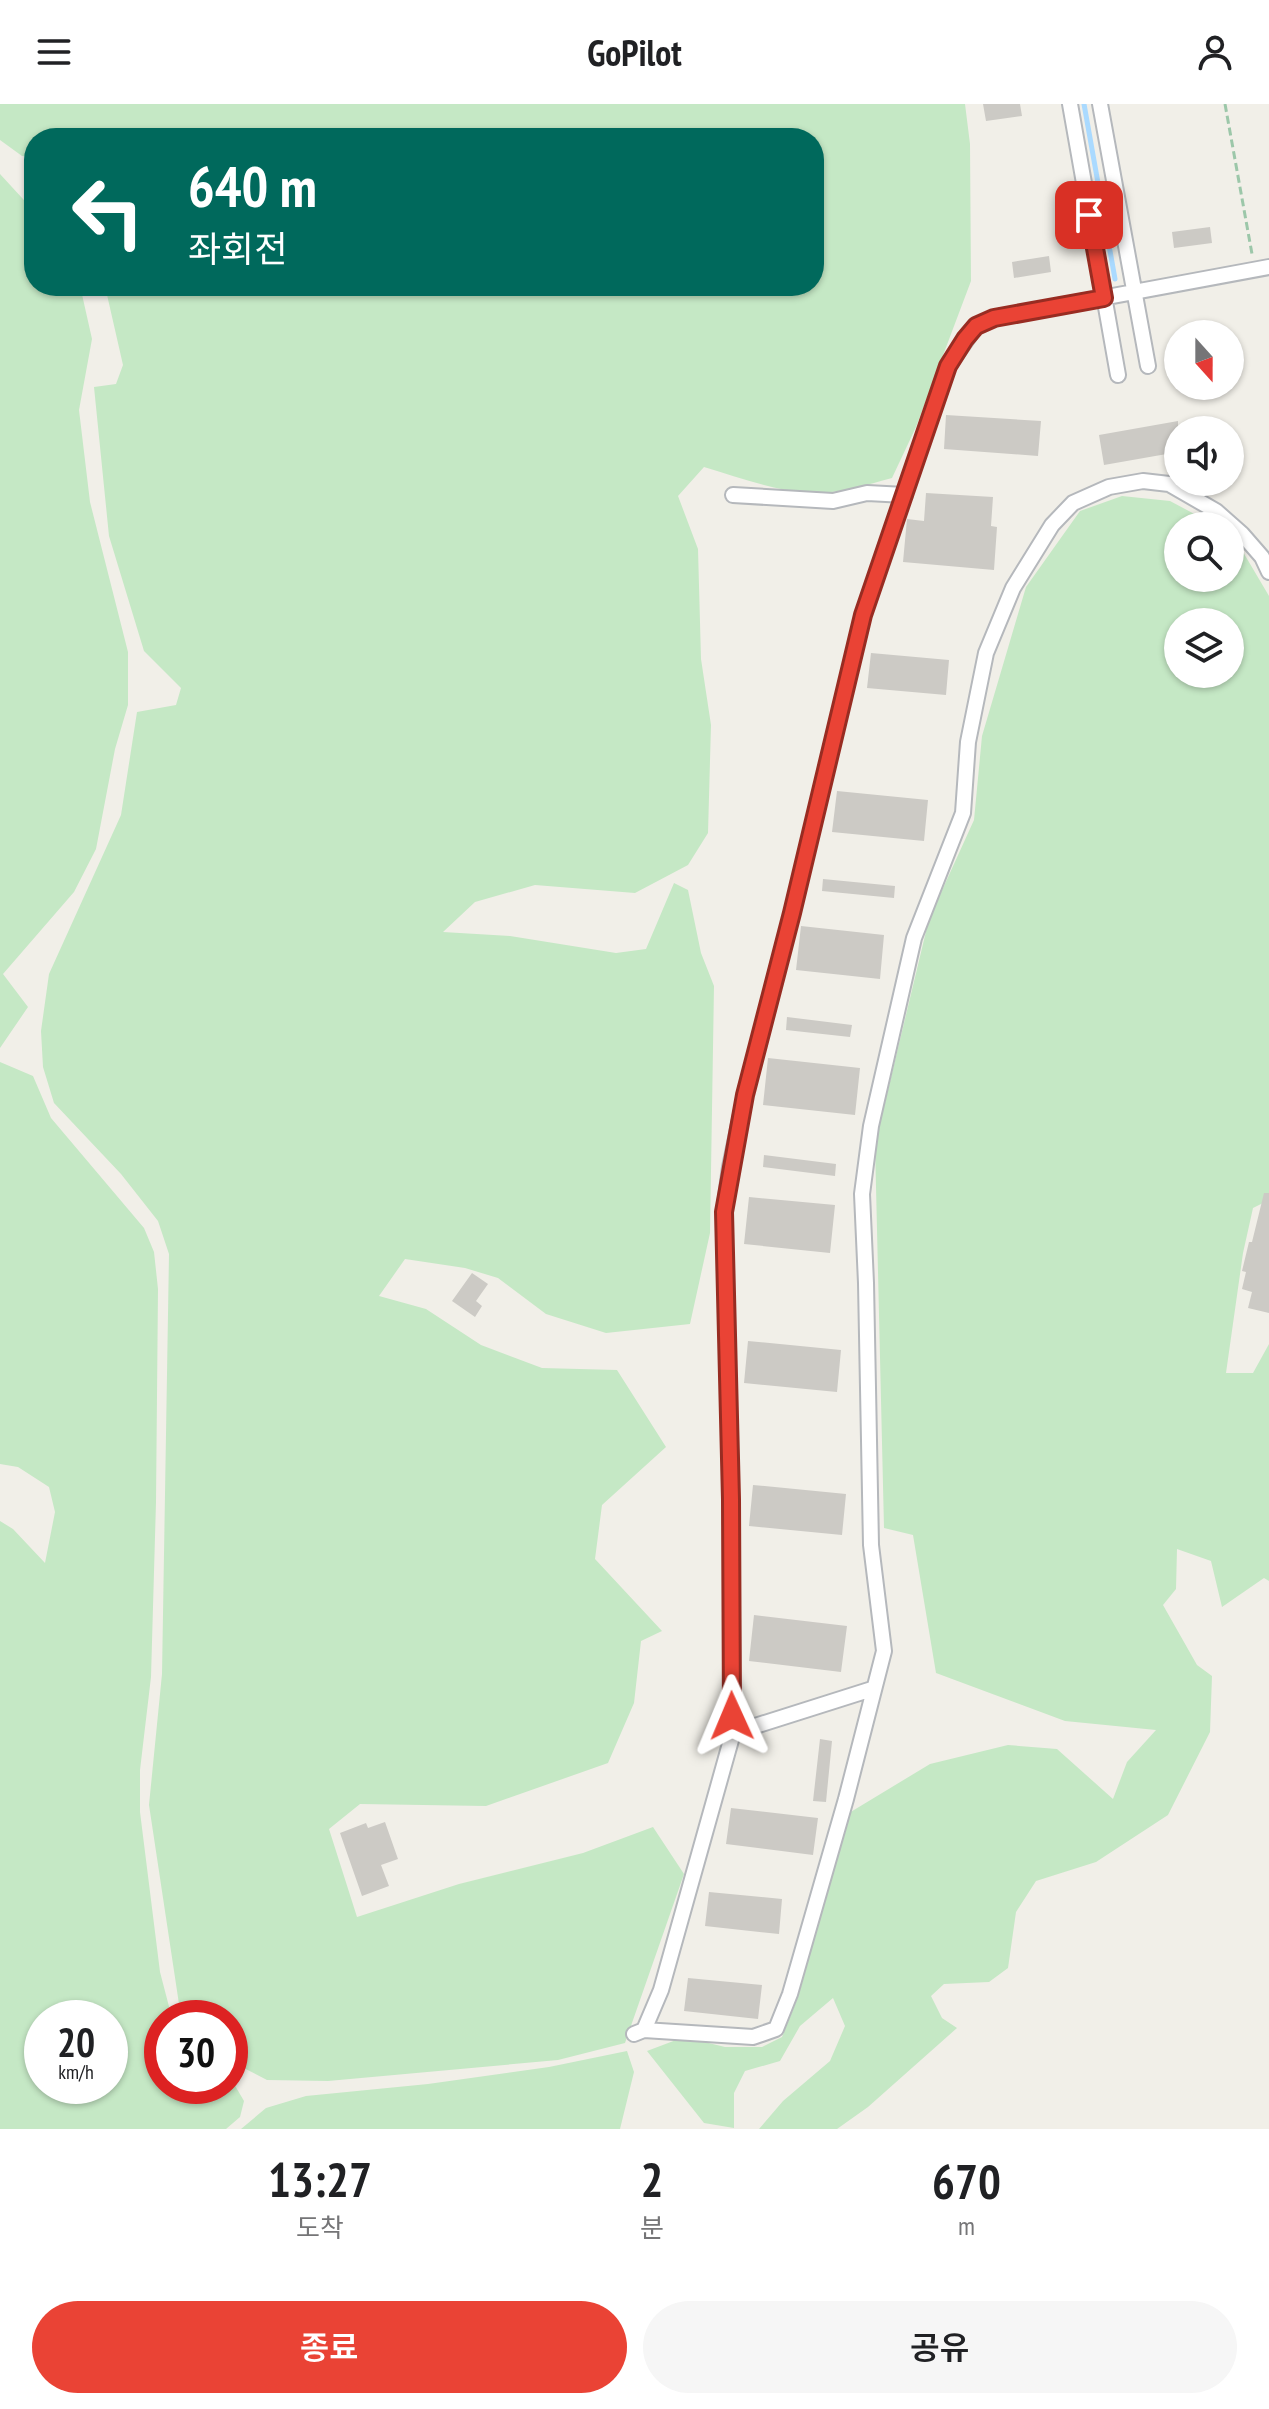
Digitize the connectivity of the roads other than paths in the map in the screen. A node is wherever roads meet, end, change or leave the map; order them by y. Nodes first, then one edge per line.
1 (1070, 104) edge
2 (1100, 104) edge
3 (1262, 269) edge
4 (1135, 293) junction
5 (1104, 298) junction
6 (1148, 366) dead end
7 (1118, 375) dead end
8 (733, 495) dead end
9 (905, 495) junction
10 (1269, 572) edge
11 (872, 1689) junction
12 (733, 1733) junction

1 - 5 street
2 - 4 street
3 - 4 street
4 - 5 street
4 - 6 street
5 - 7 street
5 - 9 street
8 - 9 street
9 - 12 street
10 - 11 street
11 - 12 street
11 - 12 street

